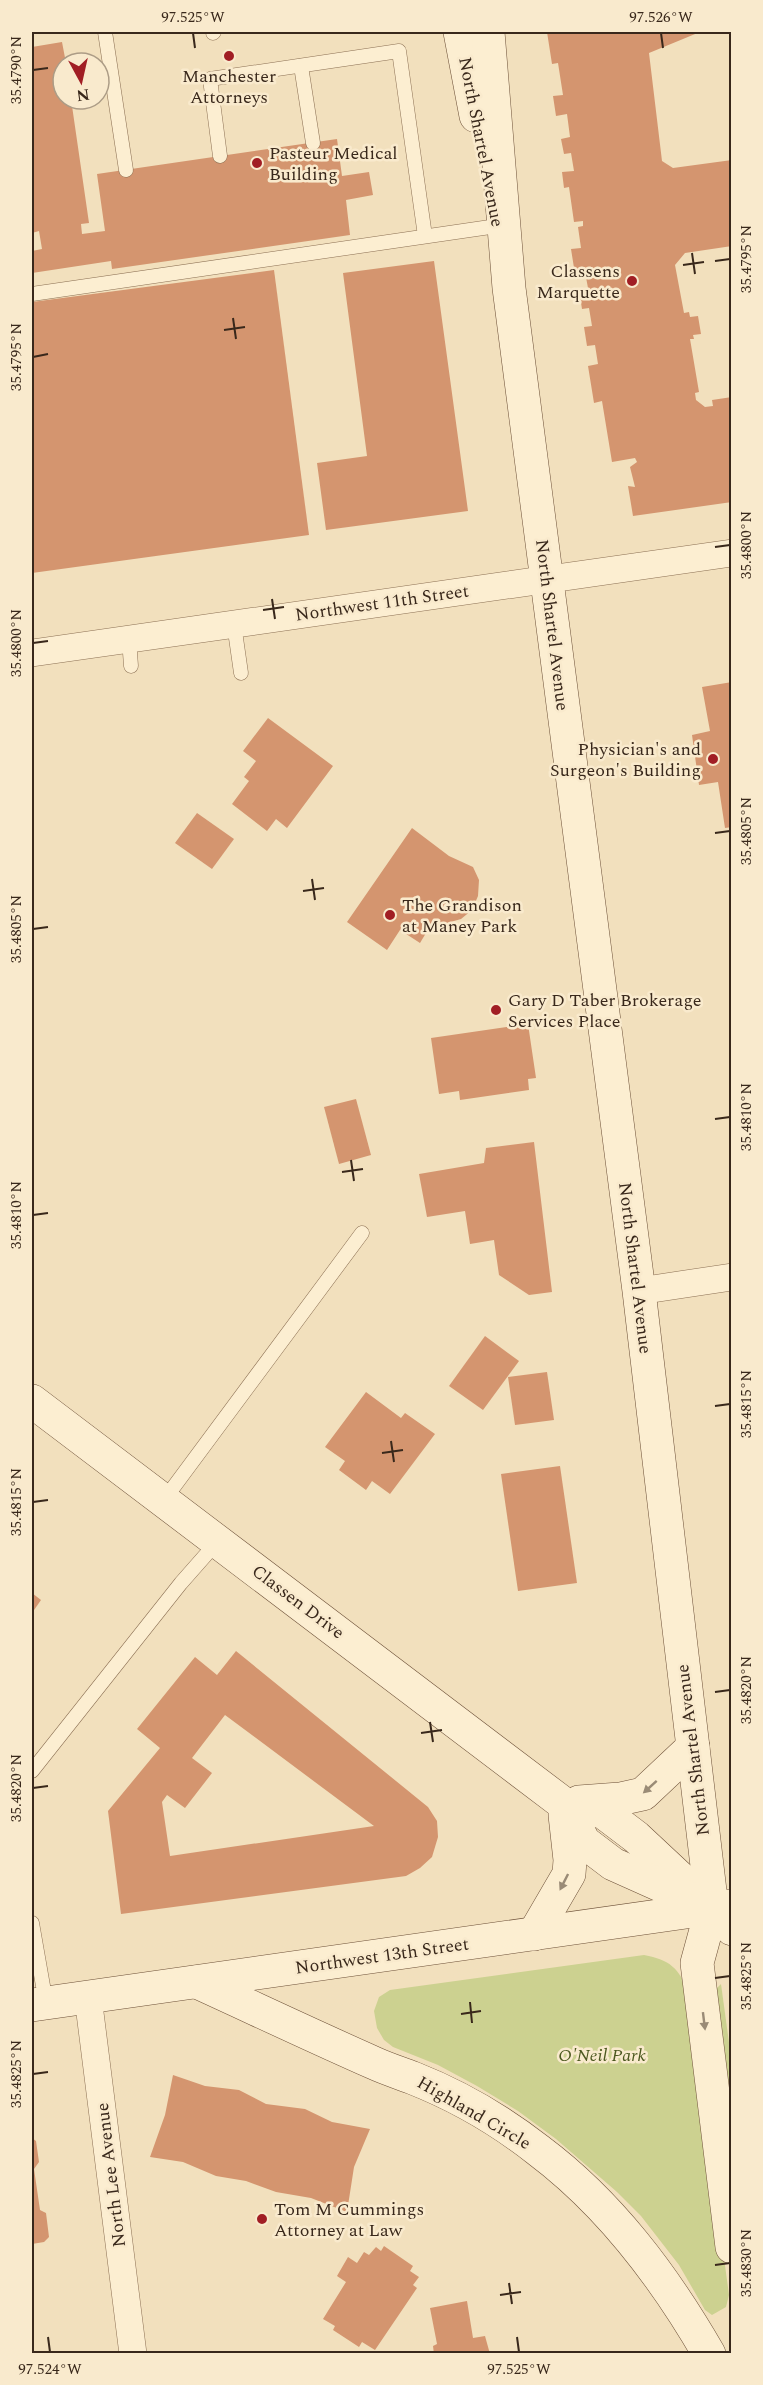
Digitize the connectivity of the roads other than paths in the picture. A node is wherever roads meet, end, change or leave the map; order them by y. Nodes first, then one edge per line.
1 (105, 32) edge
2 (460, 32) edge
3 (488, 32) edge
4 (301, 66) junction
5 (313, 142) dead end
6 (220, 156) dead end
7 (126, 170) dead end
8 (497, 226) junction
9 (425, 236) junction
10 (509, 288) junction
11 (32, 294) edge
12 (732, 553) edge
13 (546, 580) junction
14 (234, 624) junction
15 (129, 639) junction
16 (32, 653) edge
17 (131, 666) dead end
18 (241, 673) dead end
19 (362, 1233) dead end
20 (732, 1277) edge
21 (639, 1290) junction
22 (32, 1401) edge
23 (164, 1500) junction
24 (218, 1541) junction
25 (693, 1747) junction
26 (32, 1771) edge
27 (564, 1804) junction
28 (725, 1914) edge
29 (32, 1923) edge
30 (534, 1935) junction
31 (197, 1982) junction
32 (88, 1997) junction
33 (39, 2004) edge
34 (732, 2247) edge
35 (134, 2354) edge
36 (709, 2354) edge

1 - 7 lane
2 - 8 street, North Shartel Avenue
3 - 10 street, North Shartel Avenue
4 - 5 lane
4 - 6 lane
4 - 9 lane
8 - 9 lane
8 - 10 street, North Shartel Avenue
9 - 11 lane
10 - 13 street, North Shartel Avenue
12 - 13 street, Northwest 11th Street
13 - 14 street, Northwest 11th Street
13 - 21 street, North Shartel Avenue
14 - 15 street, Northwest 11th Street
14 - 18 lane
15 - 16 street, Northwest 11th Street
15 - 17 lane
19 - 23 lane
20 - 21 street
21 - 25 street, North Shartel Avenue
22 - 23 street, Classen Drive
23 - 24 street, Classen Drive
24 - 26 lane
24 - 27 street, Classen Drive
25 -> 27 street
25 - 28 street, North Shartel Avenue
27 - 28 street, Classen Drive
27 -> 30 street
28 - 30 street, Northwest 13th Street
28 -> 34 street, North Shartel Avenue
29 - 33 lane
30 - 31 street, Northwest 13th Street
31 - 32 street, Northwest 13th Street
31 - 36 street, Highland Circle
32 - 33 street, Northwest 13th Street
32 - 35 street, North Lee Avenue

